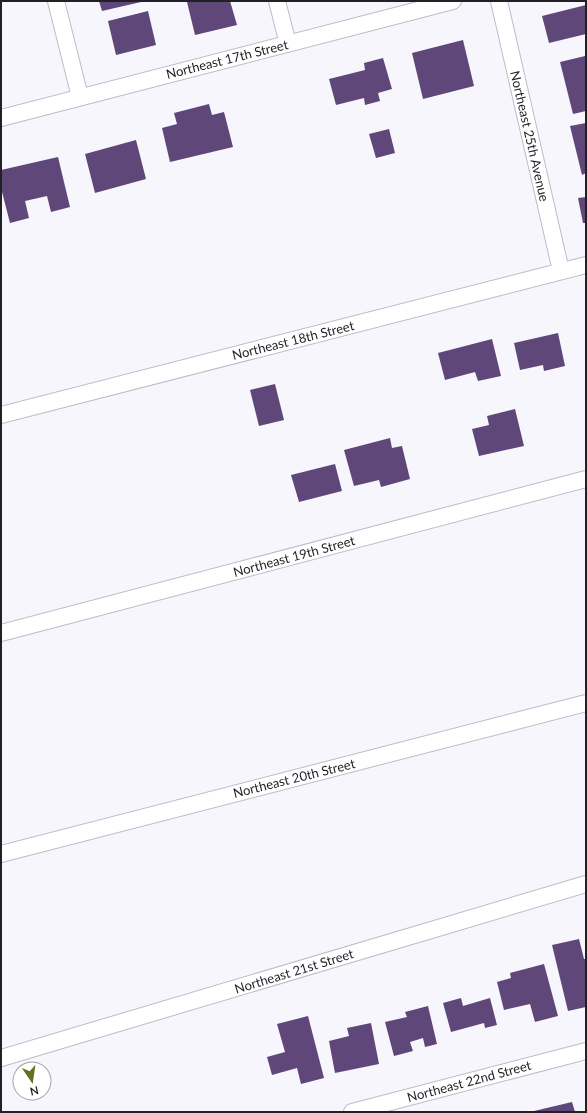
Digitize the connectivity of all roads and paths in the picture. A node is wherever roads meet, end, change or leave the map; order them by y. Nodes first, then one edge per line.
1 (56, 1) edge
2 (277, 1) edge
3 (453, 1) edge
4 (499, 1) edge
5 (288, 44) junction
6 (80, 97) junction
7 (1, 118) edge
8 (586, 265) edge
9 (561, 272) junction
10 (1, 415) edge
11 (586, 479) edge
12 (1, 633) edge
13 (586, 703) edge
14 (1, 854) edge
15 (586, 884) edge
16 (586, 1051) edge
17 (1, 1058) edge
18 (352, 1112) edge

1 - 6 street
2 - 5 street
3 - 5 street, Northeast 17th Street
4 - 9 street, Northeast 25th Avenue
5 - 6 street, Northeast 17th Street
6 - 7 street, Northeast 17th Street
8 - 9 street, Northeast 18th Street
9 - 10 street, Northeast 18th Street
11 - 12 street, Northeast 19th Street
13 - 14 street, Northeast 20th Street
15 - 17 street, Northeast 21st Street
16 - 18 street, Northeast 22nd Street

